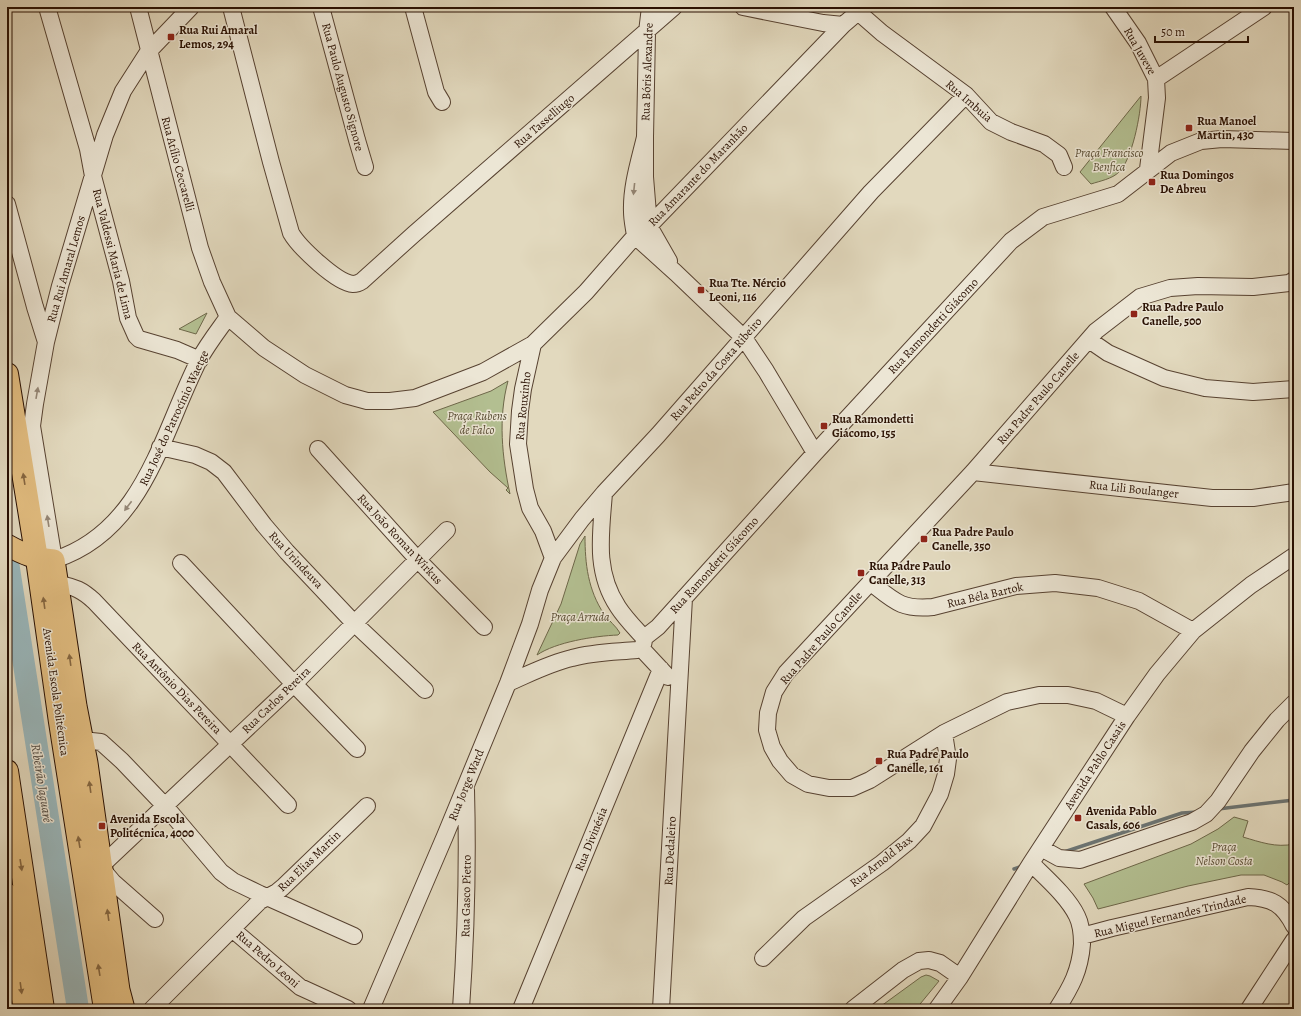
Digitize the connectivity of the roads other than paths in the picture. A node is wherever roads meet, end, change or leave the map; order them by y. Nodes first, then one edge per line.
1 (47, 7) edge
2 (138, 7) edge
3 (191, 7) edge
4 (231, 7) edge
5 (321, 7) edge
6 (413, 7) edge
7 (650, 7) edge
8 (674, 7) edge
9 (743, 7) edge
10 (1113, 7) edge
11 (1264, 7) edge
12 (861, 10) edge
13 (843, 25) junction
14 (647, 32) junction
15 (148, 52) junction
16 (1156, 79) junction
17 (966, 95) junction
18 (442, 102) dead end
19 (645, 138) junction
20 (1294, 141) edge
21 (365, 167) dead end
22 (1064, 167) dead end
23 (1148, 169) junction
24 (93, 176) junction
25 (7, 204) edge
26 (649, 226) junction
27 (635, 236) junction
28 (676, 273) junction
29 (1294, 280) edge
30 (228, 317) junction
31 (744, 338) junction
32 (1088, 340) junction
33 (46, 342) junction
34 (533, 344) junction
35 (200, 360) junction
36 (7, 374) edge
37 (1294, 389) edge
38 (160, 447) junction
39 (318, 449) dead end
40 (815, 453) junction
41 (973, 472) junction
42 (1294, 492) edge
43 (604, 493) junction
44 (447, 530) dead end
45 (31, 554) edge
46 (1294, 556) edge
47 (553, 558) junction
48 (418, 560) junction
49 (181, 563) dead end
50 (870, 582) junction
51 (58, 584) junction
52 (684, 598) junction
53 (354, 623) junction
54 (484, 626) dead end
55 (1193, 631) junction
56 (642, 643) junction
57 (661, 670) junction
58 (508, 683) junction
59 (294, 684) junction
60 (426, 690) dead end
61 (679, 693) junction
62 (1294, 703) edge
63 (1127, 716) junction
64 (944, 733) junction
65 (82, 740) junction
66 (230, 744) junction
67 (357, 749) dead end
68 (7, 771) edge
69 (466, 782) junction
70 (288, 805) dead end
71 (165, 806) junction
72 (366, 806) dead end
73 (1041, 848) junction
74 (1031, 863) junction
75 (101, 868) junction
76 (7, 894) edge
77 (267, 897) junction
78 (155, 919) dead end
79 (9, 921) edge
80 (1294, 926) edge
81 (232, 928) junction
82 (354, 936) dead end
83 (1082, 936) junction
84 (1294, 940) edge
85 (763, 958) dead end
86 (960, 977) junction
87 (24, 1009) edge
88 (43, 1009) edge
89 (105, 1009) edge
90 (124, 1009) edge
91 (152, 1009) edge
92 (348, 1009) edge
93 (371, 1009) edge
94 (461, 1009) edge
95 (522, 1009) edge
96 (661, 1009) edge
97 (853, 1009) edge
98 (937, 1009) edge
99 (1057, 1009) edge
100 (1249, 1009) edge

1 - 24 street, Rua Valdessi Maria de Lima
2 - 15 street, Rua Atílio Ceccarelli
3 - 15 street, Rua Rui Amaral Lemos
4 - 14 street, Rua Tasselliugo
5 - 21 street, Rua Paulo Augusto Signore
6 - 18 street
7 - 14 street, Rua Bóris Alexandre
8 - 14 street, Rua Tasselliugo
9 - 13 street
10 - 16 street, Rua Juveve
11 - 16 street
12 - 13 street, Rua Amarante do Maranhão
12 - 17 street, Rua Imbuia
13 - 26 street, Rua Amarante do Maranhão
14 - 19 street, Rua Bóris Alexandre
15 - 24 street, Rua Rui Amaral Lemos
15 - 30 street, Rua Atílio Ceccarelli
16 - 23 street, Rua Juveve
17 - 22 street, Rua Imbuia
17 - 31 street, Rua Pedro da Costa Ribeiro
19 - 26 street, Rua Bóris Alexandre
19 -> 27 street, Rua Bóris Alexandre
20 - 23 street, Rua Ramondetti Giácomo
23 - 40 street, Rua Ramondetti Giácomo
24 - 33 street, Rua Rui Amaral Lemos
24 - 35 street, Rua Valdessi Maria de Lima
25 - 33 street
26 - 27 street, Rua Amarante do Maranhão
26 - 28 street
27 - 28 street
27 - 34 street, Rua Amarante do Maranhão
28 - 31 street
29 - 32 street, Rua Padre Paulo Canelle
30 - 34 street
30 - 35 street, Rua José do Patrocínio Waetge
31 - 40 street
31 - 43 street, Rua Pedro da Costa Ribeiro
32 - 37 street
32 - 41 street, Rua Padre Paulo Canelle
45 -> 33 street, Rua Rui Amaral Lemos
34 - 47 street, Rua Rouxinho
35 - 38 street, Rua José do Patrocínio Waetge
45 -> 36 highway, Avenida Escola Politécnica
38 -> 45 street, Rua José do Patrocínio Waetge
38 - 53 street, Rua Urindeuva
39 - 48 street, Rua João Roman Wirkus
40 - 52 street, Rua Ramondetti Giácomo
41 - 42 street, Rua Lili Boulanger
41 - 50 street, Rua Padre Paulo Canelle
43 - 47 street, Rua Pedro da Costa Ribeiro
43 - 56 street
44 - 48 street, Rua Carlos Pereira
45 - 51 main road, Avenida Escola Politécnica
89 -> 45 highway, Avenida Escola Politécnica
46 - 55 street, Avenida Pablo Casais
47 - 58 street, Rua Jorge Ward
48 - 53 street, Rua Carlos Pereira
48 - 54 street, Rua João Roman Wirkus
49 - 59 street
50 - 55 street, Rua Béla Bartok
50 - 64 street, Rua Padre Paulo Canelle
65 -> 51 main road, Avenida Escola Politécnica
51 - 66 street, Rua Antônio Dias Pereira
52 - 56 street, Rua Ramondetti Giácomo
52 - 61 street, Rua Dedaleiro
53 - 59 street, Rua Carlos Pereira
53 - 60 street, Rua Urindeuva
55 - 63 street, Avenida Pablo Casais
56 - 57 street
56 - 58 street
57 - 61 street
57 - 95 street, Rua Divinésia
58 - 69 street, Rua Jorge Ward
59 - 66 street, Rua Carlos Pereira
59 - 67 street
61 - 96 street, Rua Dedaleiro
62 - 73 street
63 - 64 street, Rua Padre Paulo Canelle
63 - 73 street, Avenida Pablo Casais
64 - 85 street, Rua Arnold Bax
65 - 71 street
75 -> 65 main road, Avenida Escola Politécnica
66 - 70 street, Rua Antônio Dias Pereira
66 - 71 street, Rua Carlos Pereira
68 -> 88 highway
69 - 93 street, Rua Jorge Ward
69 - 94 street, Rua Gasco Pietro
71 - 75 street, Rua Carlos Pereira
71 - 77 street
72 - 77 street, Rua Elias Martin
73 - 74 street, Avenida Pablo Casais
74 - 83 street
74 - 86 street, Avenida Pablo Casais
75 - 78 street
90 -> 75 main road, Avenida Escola Politécnica
76 - 79 main road
77 - 81 street, Rua Elias Martin
77 - 82 street
79 -> 87 main road
80 - 83 street, Rua Miguel Fernandes Trindade
81 - 91 street, Rua Elias Martin
81 - 92 street, Rua Pedro Leoni
83 - 99 street
84 - 100 street
86 - 97 street
86 - 98 street, Avenida Pablo Casais

